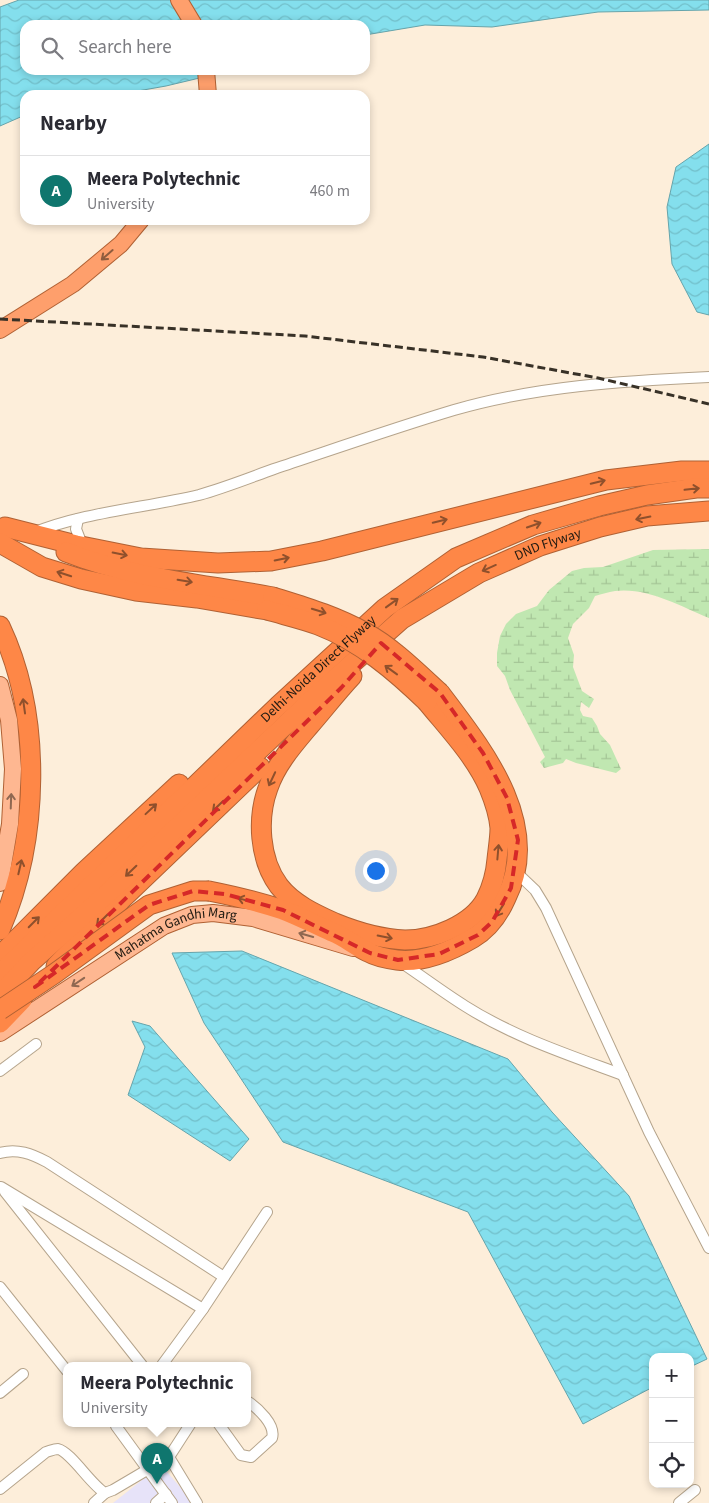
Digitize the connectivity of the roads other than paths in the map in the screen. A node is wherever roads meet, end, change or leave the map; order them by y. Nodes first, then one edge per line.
1 (179, 0) edge
2 (191, 20) edge
3 (206, 75) edge
4 (208, 90) edge
5 (137, 225) edge
6 (0, 330) edge
7 (709, 377) edge
8 (709, 472) edge
9 (709, 488) edge
10 (709, 510) edge
11 (78, 520) junction
12 (2, 532) edge
13 (32, 533) junction
14 (82, 547) junction
15 (402, 619) junction
16 (0, 626) edge
17 (337, 652) junction
18 (0, 684) edge
19 (341, 688) junction
20 (434, 698) junction
21 (515, 871) junction
22 (0, 883) edge
23 (0, 930) edge
24 (370, 953) junction
25 (0, 956) edge
26 (398, 960) junction
27 (0, 974) edge
28 (0, 995) edge
29 (0, 1010) edge
30 (0, 1022) edge
31 (0, 1032) edge
32 (36, 1044) dead end
33 (0, 1071) edge
34 (623, 1075) junction
35 (0, 1153) edge
36 (0, 1186) edge
37 (267, 1212) dead end
38 (709, 1248) edge
39 (224, 1277) junction
40 (0, 1287) edge
41 (203, 1309) junction
42 (140, 1362) edge
43 (164, 1362) edge
44 (63, 1366) edge
45 (23, 1374) dead end
46 (0, 1393) edge
47 (251, 1403) edge
48 (118, 1427) edge
49 (188, 1427) edge
50 (221, 1427) edge
51 (169, 1457) junction
52 (148, 1468) junction
53 (0, 1489) edge
54 (695, 1490) dead end
55 (105, 1493) junction
56 (169, 1499) edge
57 (94, 1503) edge
58 (156, 1503) edge
59 (197, 1503) edge
60 (679, 1503) edge

1 - 2 highway
3 - 4 highway
5 -> 6 highway
7 - 11 street
14 -> 8 highway
17 -> 9 highway, Delhi-Noida Direct Flyway
10 -> 15 highway, DND Flyway
11 - 13 street
11 - 14 street
12 - 13 highway
12 - 20 highway, bridge
13 - 14 highway
15 - 19 highway
15 -> 28 highway, Delhi-Noida Direct Flyway
23 -> 16 highway
25 -> 17 highway
17 - 27 highway, Delhi-Noida Direct Flyway
22 -> 18 main road
19 -> 20 highway
19 -> 30 highway
20 - 21 highway
21 -> 26 highway
21 - 34 street
24 - 26 highway
24 -> 29 highway, bridge
24 -> 31 main road, Mahatma Gandhi Marg
26 - 34 street
32 - 33 street
34 - 38 street
35 - 39 street
36 - 41 street
36 - 42 street
37 - 39 street
39 - 41 street
40 - 44 street
41 - 43 street
45 - 46 street
47 - 50 street
48 - 52 street
49 - 51 street
51 - 52 street
51 - 59 street
52 - 55 street
52 - 56 street
53 - 55 street
54 - 60 street
55 - 57 street
56 - 58 street

